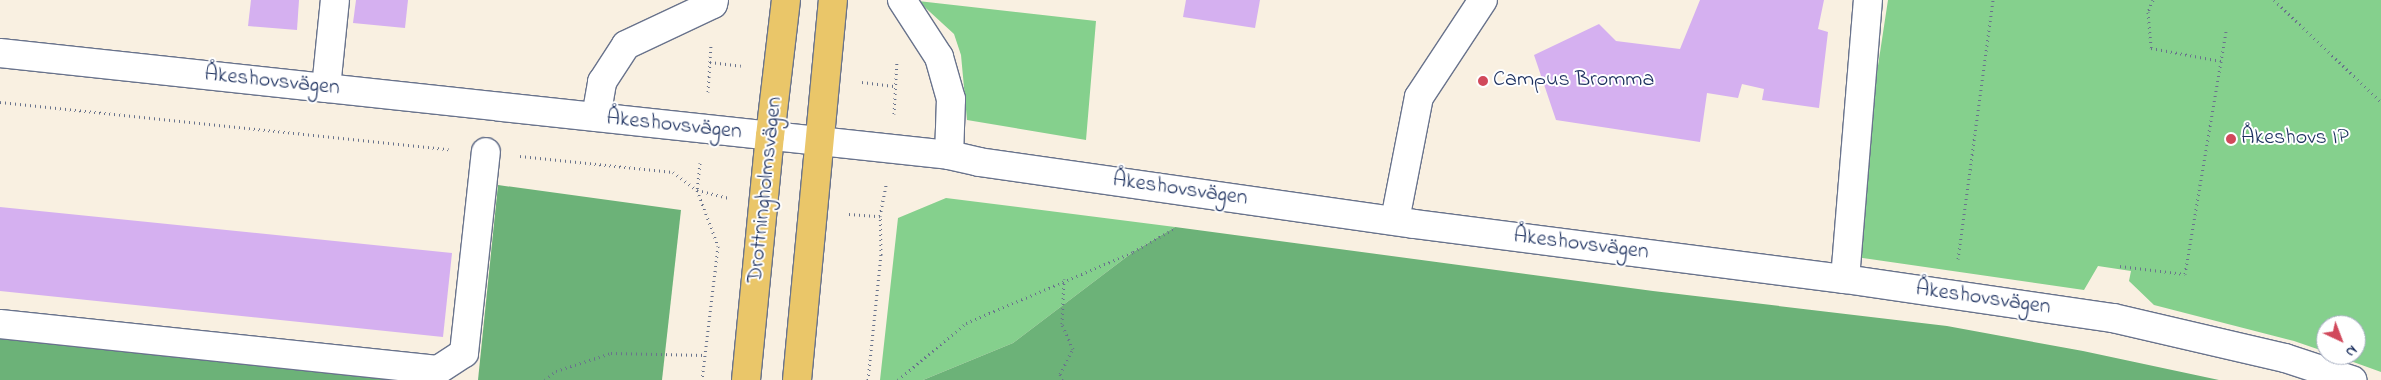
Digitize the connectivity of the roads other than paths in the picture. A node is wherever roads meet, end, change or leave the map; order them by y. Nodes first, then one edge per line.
1 (334, 0) edge
2 (786, 0) edge
3 (833, 0) edge
4 (902, 0) edge
5 (1483, 0) edge
6 (1868, 0) edge
7 (714, 2) edge
8 (0, 52) edge
9 (326, 88) junction
10 (596, 117) junction
11 (770, 136) junction
12 (821, 142) junction
13 (486, 152) road end
14 (949, 155) junction
15 (1395, 220) junction
16 (1845, 279) junction
17 (0, 324) edge
18 (746, 380) edge
19 (797, 380) edge
20 (2352, 380) edge

1 - 9 street
2 - 11 main road, Drottningholmsvägen
3 - 12 main road
4 - 14 street
5 - 15 street
6 - 16 street
7 - 10 street
8 - 9 street, Åkeshovsvägen
9 - 10 street, Åkeshovsvägen
10 - 11 street, Åkeshovsvägen
11 - 12 street, Åkeshovsvägen
11 - 18 main road, Drottningholmsvägen
12 - 14 street, Åkeshovsvägen
12 - 19 main road
13 - 17 street
14 - 15 street, Åkeshovsvägen
15 - 16 street, Åkeshovsvägen
16 - 20 street, Åkeshovsvägen

